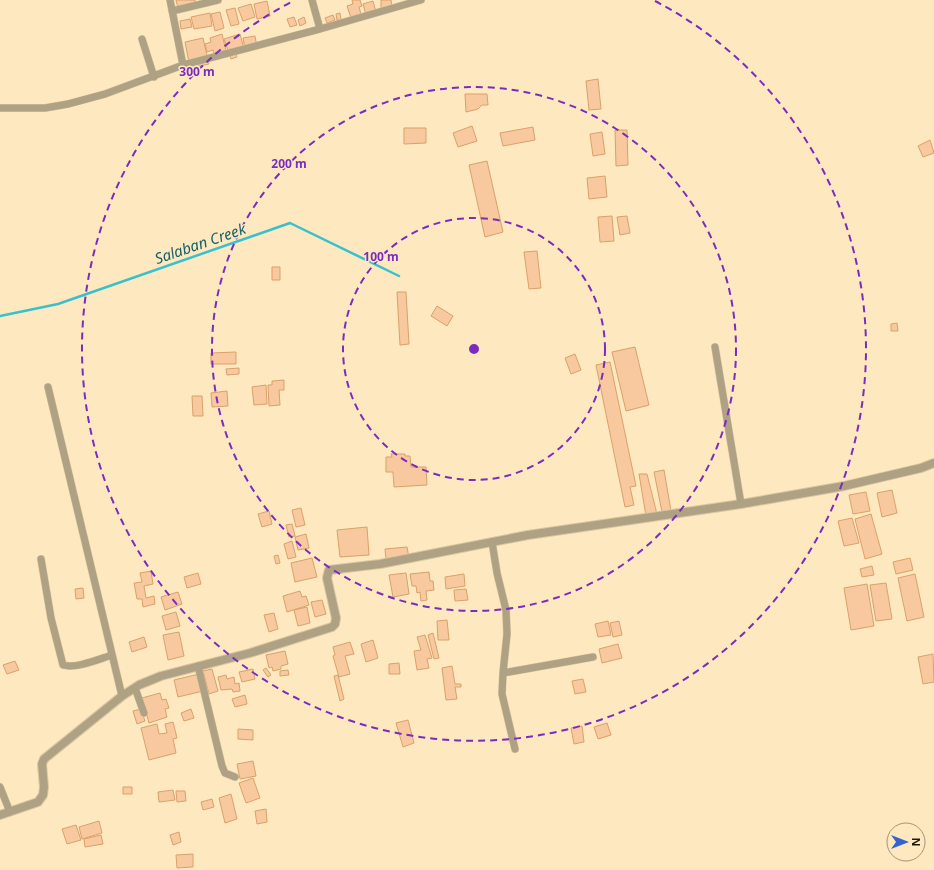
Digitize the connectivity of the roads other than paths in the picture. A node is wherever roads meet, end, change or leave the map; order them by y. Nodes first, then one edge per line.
1 (170, 0) edge
2 (218, 0) edge
3 (312, 0) edge
4 (421, 0) edge
5 (172, 11) junction
6 (320, 29) junction
7 (142, 39) dead end
8 (183, 65) junction
9 (154, 77) junction
10 (0, 108) edge
11 (715, 347) dead end
12 (48, 388) dead end
13 (934, 463) edge
14 (741, 504) junction
15 (492, 542) junction
16 (41, 559) dead end
17 (112, 655) junction
18 (593, 657) dead end
19 (198, 666) junction
20 (503, 673) junction
21 (135, 688) junction
22 (122, 696) junction
23 (144, 713) dead end
24 (515, 749) dead end
25 (235, 777) dead end
26 (0, 787) edge
27 (10, 812) junction
28 (0, 815) edge

1 - 5 street
2 - 5 street
3 - 6 street
4 - 6 street
5 - 8 street
6 - 8 street
7 - 9 street
8 - 9 street
9 - 10 street
11 - 14 street
12 - 17 street
13 - 14 street
14 - 15 street
15 - 19 street
15 - 20 street
16 - 17 street
17 - 22 street
18 - 20 street
19 - 21 street
19 - 25 street
20 - 24 street
21 - 22 street
21 - 23 street
22 - 27 street
26 - 27 street
27 - 28 street

